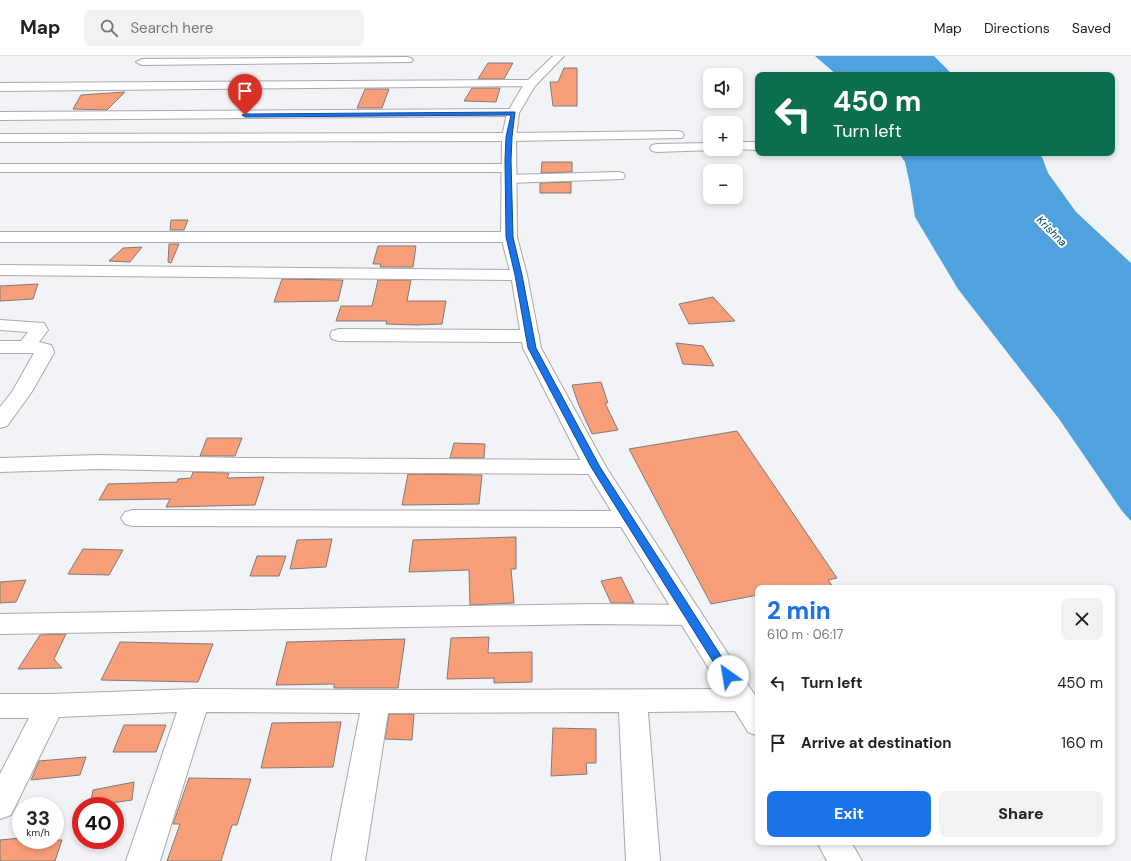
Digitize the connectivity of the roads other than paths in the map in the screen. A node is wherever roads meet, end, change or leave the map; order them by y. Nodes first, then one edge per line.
1 (148, 56) edge
2 (559, 56) edge
3 (367, 58) edge
4 (216, 59) edge
5 (295, 59) edge
6 (407, 60) dead end
7 (117, 74) dead end
8 (530, 84) junction
9 (0, 87) edge
10 (104, 87) junction
11 (514, 114) junction
12 (0, 116) edge
13 (677, 135) dead end
14 (0, 138) edge
15 (743, 146) edge
16 (755, 146) edge
17 (703, 147) edge
18 (603, 149) dead end
19 (512, 157) junction
20 (0, 168) edge
21 (618, 176) dead end
22 (0, 237) edge
23 (510, 237) junction
24 (0, 270) edge
25 (519, 275) junction
26 (0, 325) edge
27 (339, 334) dead end
28 (530, 336) junction
29 (0, 346) edge
30 (26, 347) junction
31 (0, 393) edge
32 (20, 393) junction
33 (0, 422) edge
34 (0, 465) edge
35 (595, 467) junction
36 (133, 518) dead end
37 (628, 519) junction
38 (689, 615) junction
39 (0, 624) edge
40 (195, 700) junction
41 (633, 700) junction
42 (743, 700) junction
43 (376, 702) junction
44 (0, 706) edge
45 (50, 706) junction
46 (755, 719) edge
47 (0, 806) edge
48 (835, 845) edge
49 (143, 861) edge
50 (348, 861) edge
51 (643, 861) edge
52 (845, 861) edge

1 - 4 street
2 - 8 street
3 - 5 street
3 - 6 street
4 - 5 street
7 - 10 street
8 - 10 street
8 - 11 street
9 - 10 street
11 - 12 street
11 - 19 street
13 - 19 street
14 - 19 street
15 - 16 street
17 - 18 street
19 - 20 street
19 - 21 street
19 - 23 street
22 - 23 street
23 - 25 street
24 - 25 street
25 - 28 street
26 - 30 street
27 - 28 street
28 - 35 street
29 - 30 street
30 - 32 street
31 - 32 street
32 - 33 street
34 - 35 street
35 - 37 street
36 - 37 street
37 - 38 street
38 - 39 street
38 - 42 street
40 - 43 street
40 - 45 street
40 - 49 street
41 - 42 street
41 - 43 street
41 - 51 street
42 - 46 street
43 - 50 street
44 - 45 street
45 - 47 street
48 - 52 street

